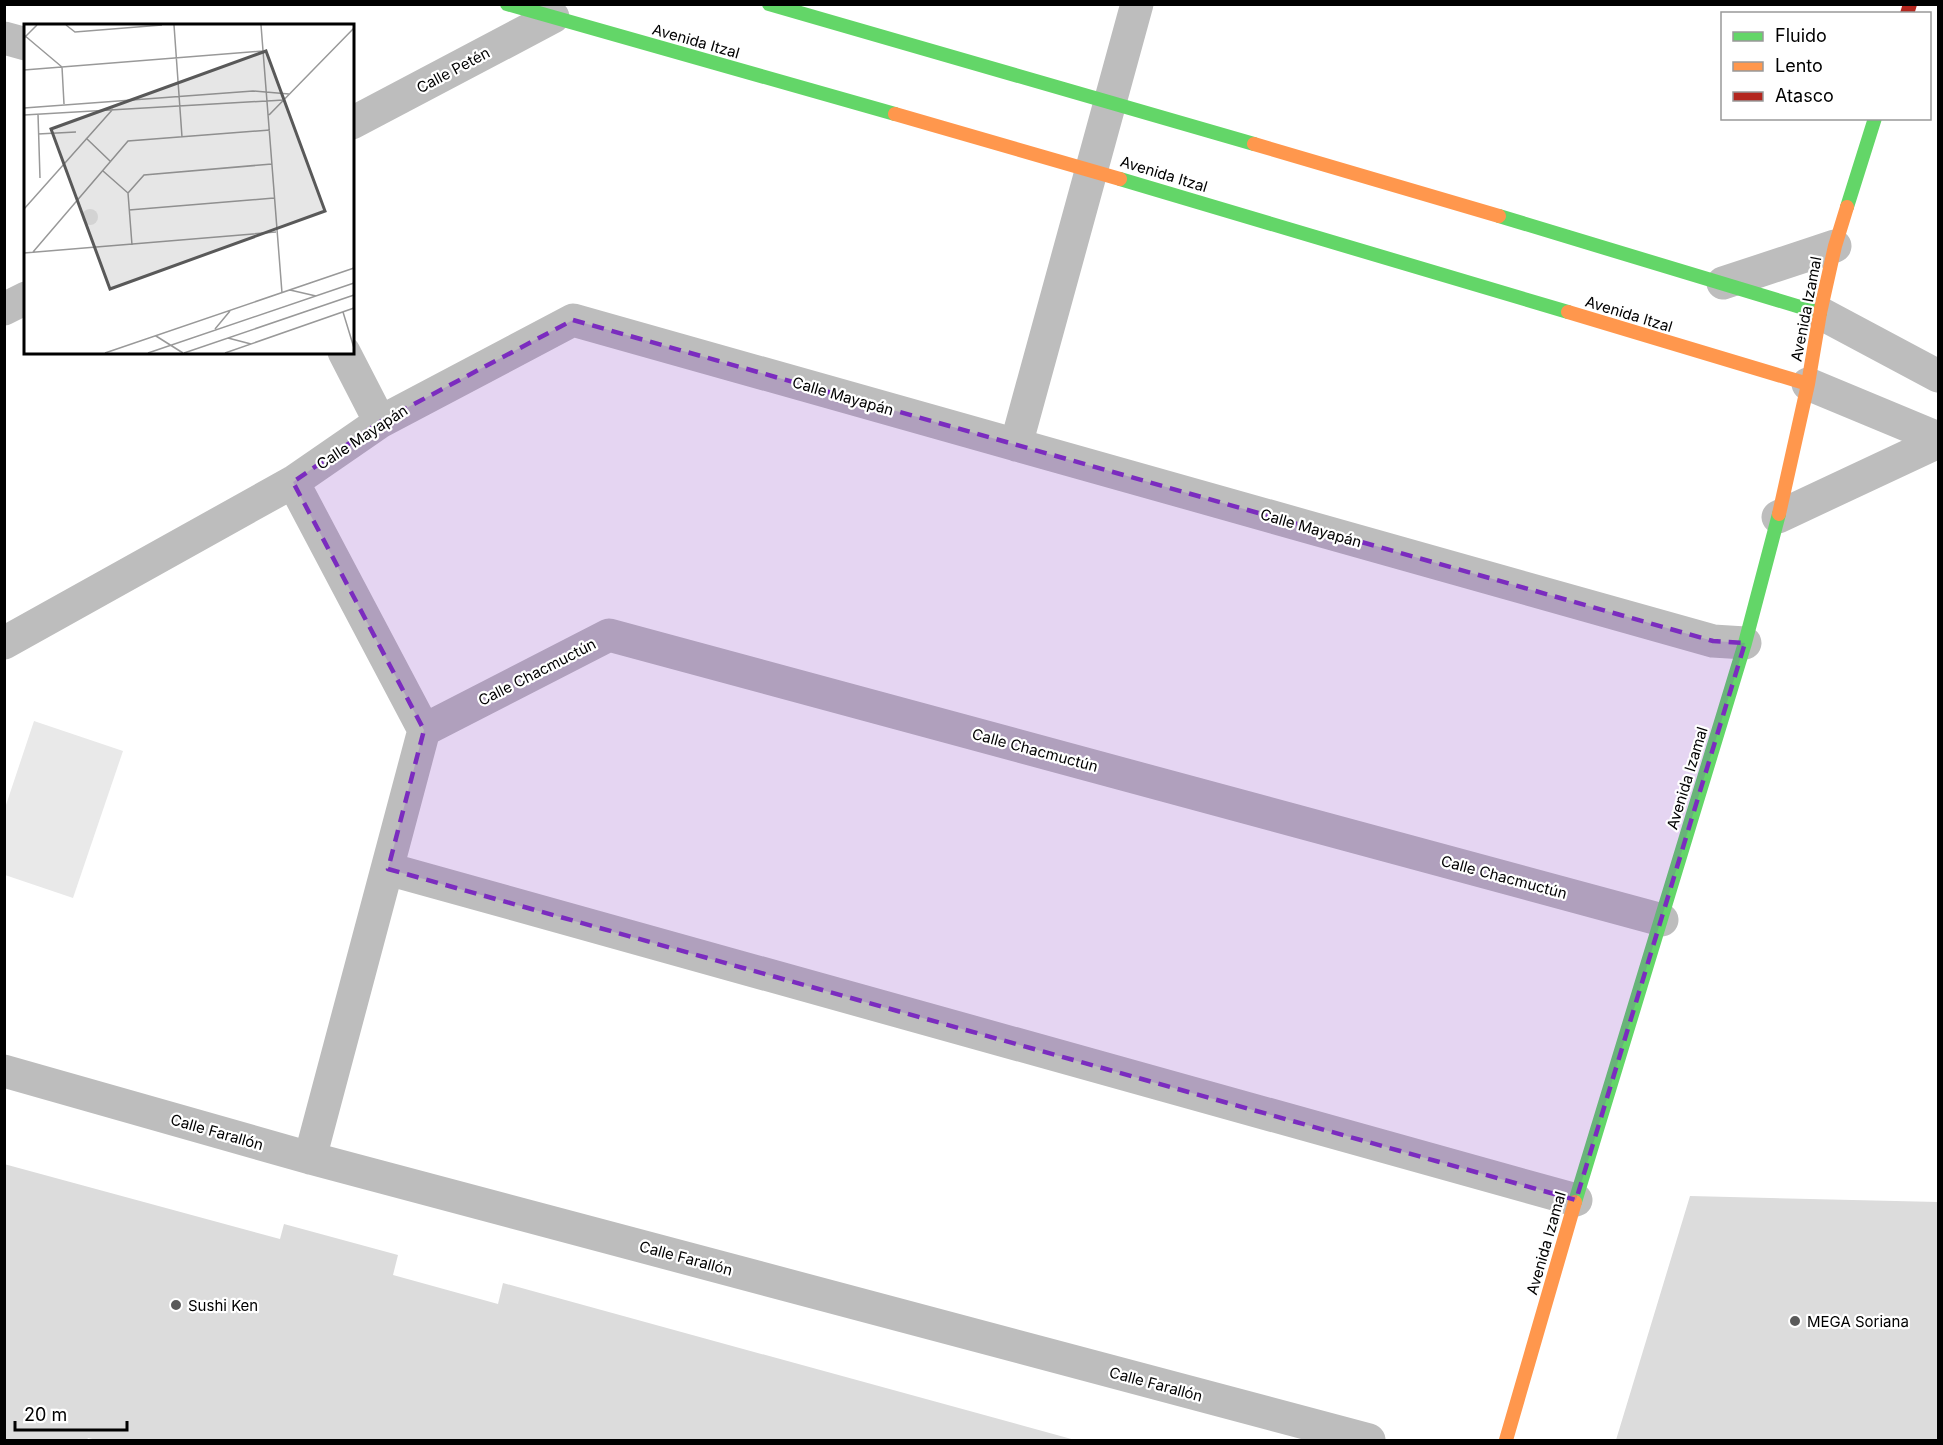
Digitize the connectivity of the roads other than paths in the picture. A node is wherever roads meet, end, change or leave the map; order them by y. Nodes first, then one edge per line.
1 (507, 4) edge
2 (769, 4) edge
3 (1137, 4) edge
4 (553, 17) junction
5 (4, 38) edge
6 (24, 43) edge
7 (1110, 101) junction
8 (1874, 120) edge
9 (354, 122) edge
10 (1091, 170) junction
11 (1835, 246) junction
12 (1723, 283) junction
13 (24, 299) edge
14 (4, 309) edge
15 (1820, 313) junction
16 (345, 354) edge
17 (1938, 376) edge
18 (1808, 384) junction
19 (380, 422) junction
20 (1938, 440) edge
21 (1016, 445) junction
22 (293, 482) junction
23 (1778, 517) junction
24 (4, 643) edge
25 (1744, 643) junction
26 (424, 730) junction
27 (388, 869) junction
28 (1662, 920) junction
29 (4, 1071) edge
30 (310, 1158) junction
31 (1576, 1200) junction
32 (1369, 1440) edge
33 (1506, 1440) edge

1 - 4 street, Avenida Itzal
2 - 7 street
3 - 7 street
4 - 9 street, Calle Petén
4 - 10 street, Avenida Itzal
5 - 6 street
7 - 10 street
7 - 12 street
8 - 11 street, Avenida Izamal
10 - 18 street, Avenida Itzal
10 - 21 street
11 - 12 street
11 - 15 street, Avenida Izamal
12 - 15 street
13 - 14 street
15 - 17 street
15 - 18 street, Avenida Izamal
16 - 19 street
18 - 20 street
18 - 23 street, Avenida Izamal
19 - 21 street, Calle Mayapán
19 - 22 street, Calle Mayapán
20 - 23 street
21 - 25 street, Calle Mayapán
22 - 24 street, Calle Mayapán
22 - 26 street
23 - 25 street, Avenida Izamal
25 - 28 street, Avenida Izamal
26 - 27 street
26 - 28 street, Calle Chacmuctún
27 - 30 street
27 - 31 street
28 - 31 street, Avenida Izamal
29 - 30 street, Calle Farallón
30 - 32 street, Calle Farallón
31 - 33 street, Avenida Izamal

